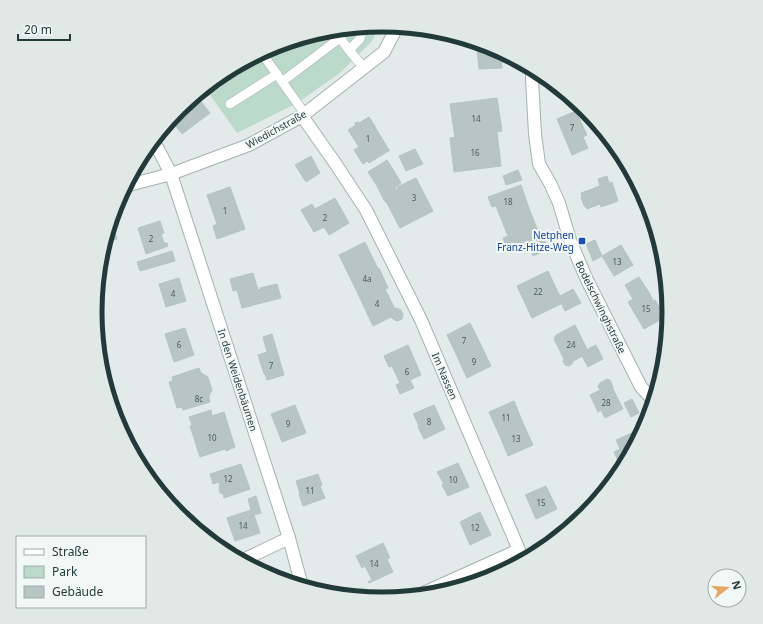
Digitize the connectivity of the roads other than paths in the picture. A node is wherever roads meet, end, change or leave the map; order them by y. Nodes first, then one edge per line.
1 (361, 33) edge
2 (394, 33) edge
3 (338, 35) edge
4 (340, 38) junction
5 (349, 50) junction
6 (266, 57) edge
7 (364, 68) junction
8 (532, 76) edge
9 (280, 78) junction
10 (230, 104) dead end
11 (304, 115) junction
12 (156, 146) edge
13 (171, 174) junction
14 (132, 184) edge
15 (649, 395) edge
16 (289, 538) junction
17 (248, 558) edge
18 (300, 580) edge
19 (438, 586) edge

1 - 5 lane
2 - 7 street, Wiedichstraße
3 - 4 lane
4 - 5 lane
4 - 9 lane
5 - 7 lane
6 - 9 lane
7 - 11 street, Wiedichstraße
8 - 15 street, Bodelschwinghstraße
9 - 10 lane
9 - 11 lane
11 - 13 street, Wiedichstraße
11 - 19 street, Im Nassen
12 - 13 street, In den Weidenbäumen
13 - 14 street, Wiedichstraße
13 - 16 street, In den Weidenbäumen
16 - 17 street
16 - 18 street, In den Weidenbäumen

